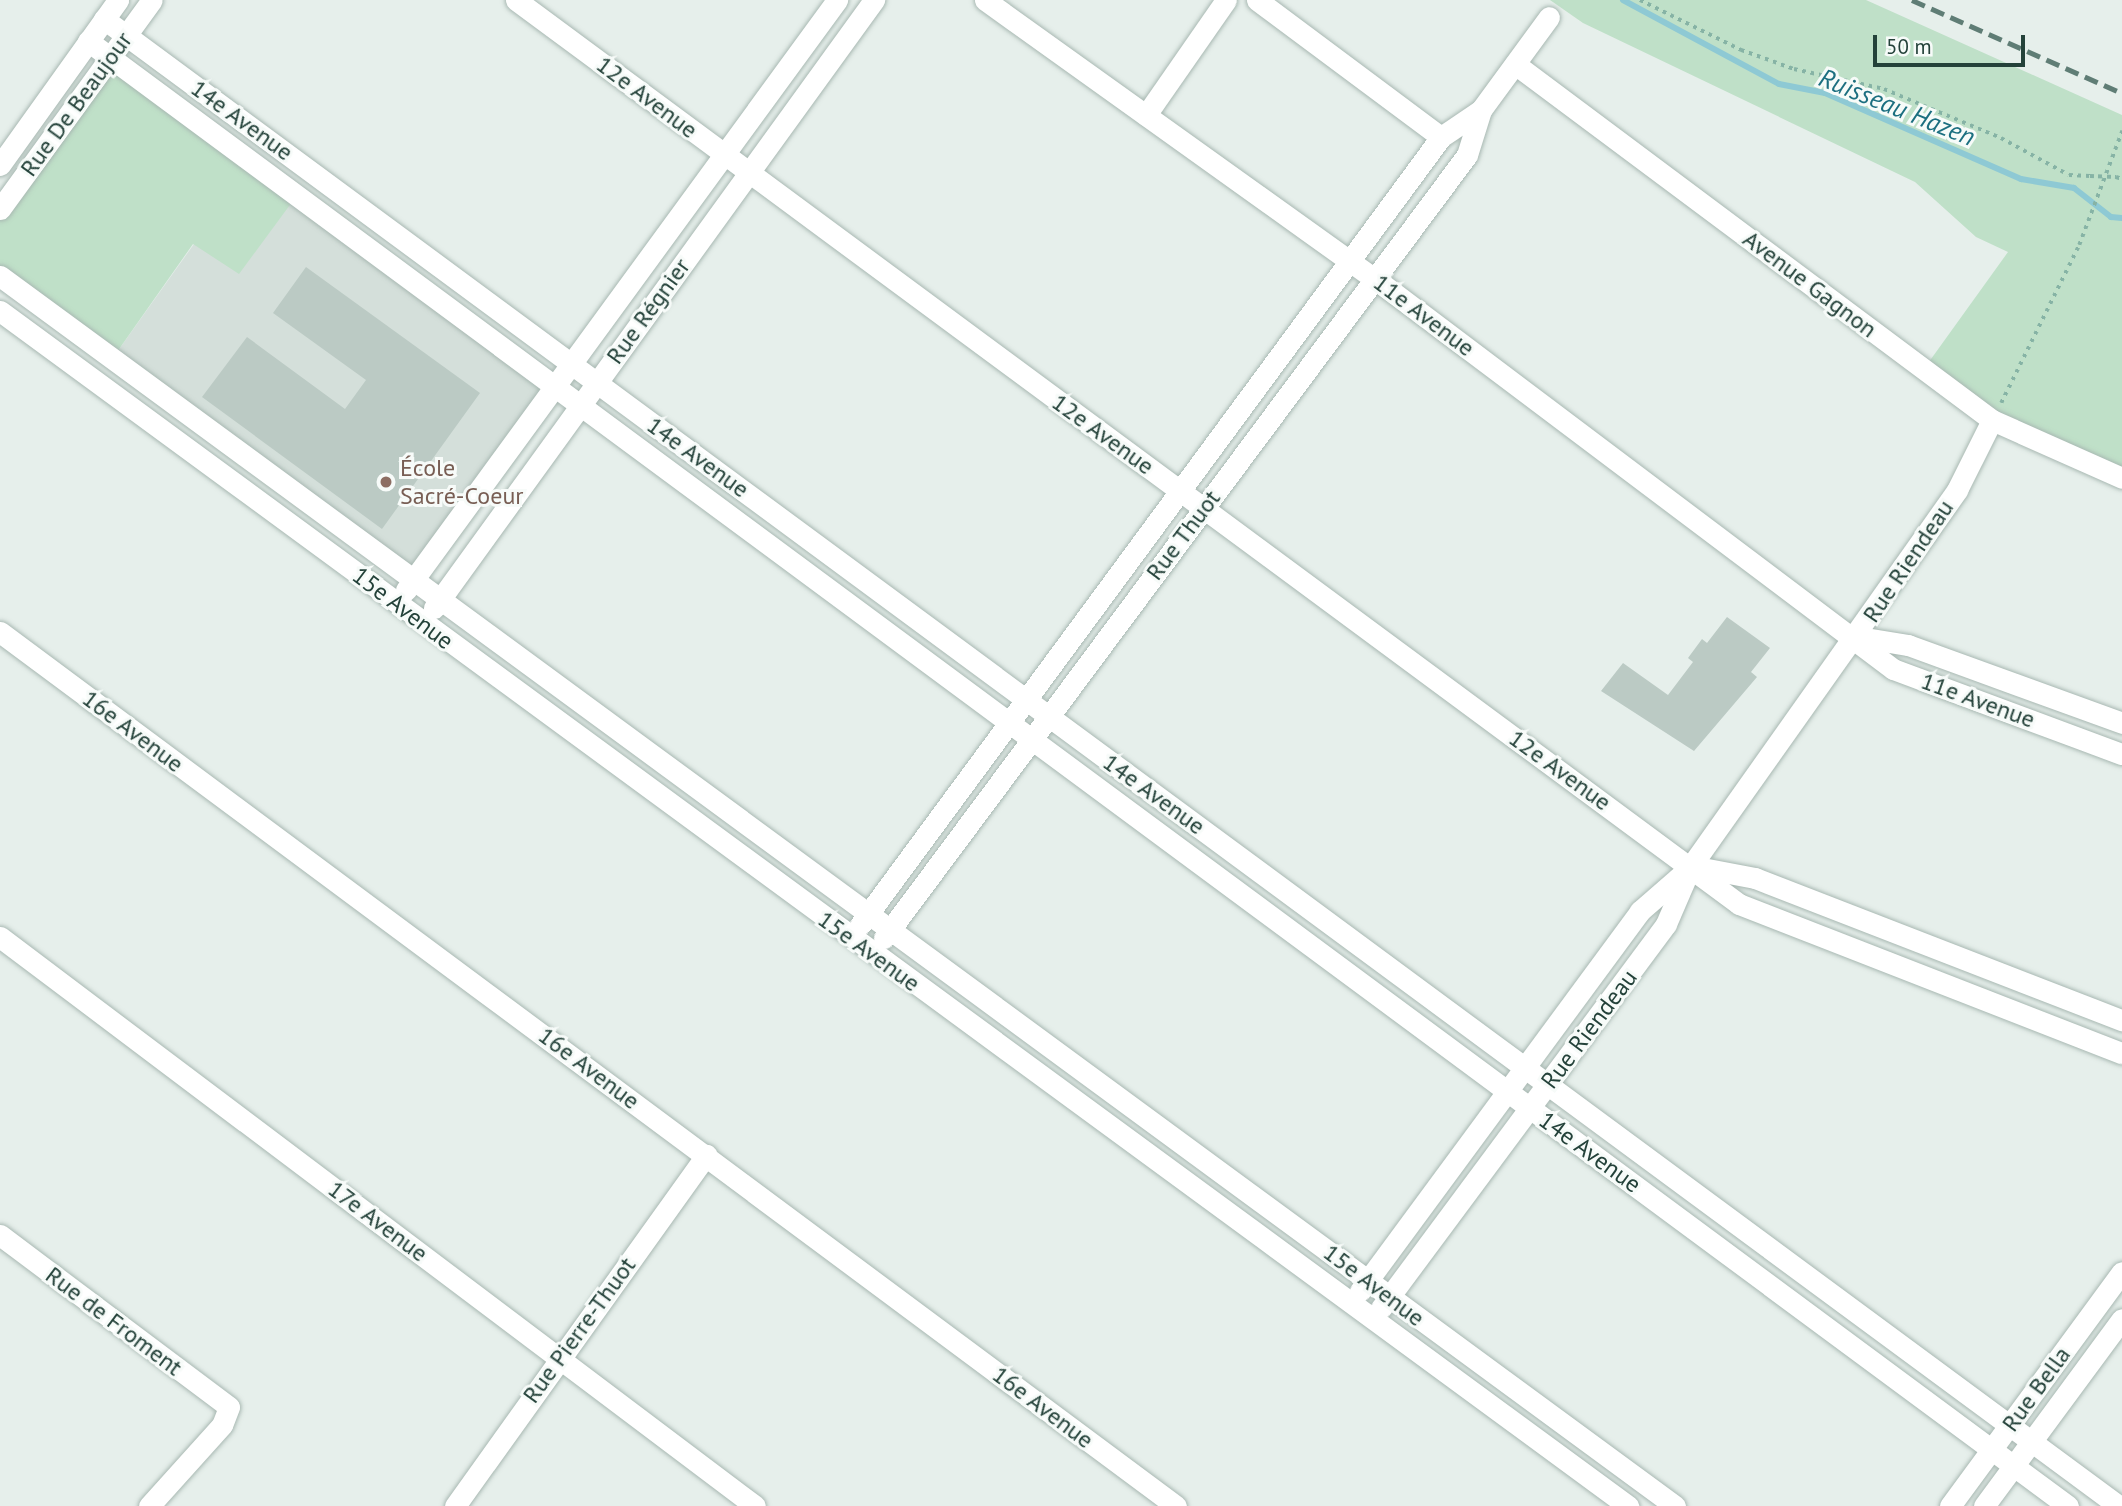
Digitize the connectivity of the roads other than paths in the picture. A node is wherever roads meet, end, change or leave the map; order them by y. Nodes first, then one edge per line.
1 (118, 0) edge
2 (152, 0) edge
3 (516, 0) edge
4 (837, 0) edge
5 (874, 0) edge
6 (985, 0) edge
7 (1226, 0) edge
8 (1257, 0) edge
9 (1549, 17) dead end
10 (104, 19) junction
11 (126, 35) junction
12 (88, 41) junction
13 (110, 57) junction
14 (1515, 64) junction
15 (1481, 110) junction
16 (1146, 115) junction
17 (1441, 137) junction
18 (723, 155) junction
19 (0, 165) edge
20 (748, 173) junction
21 (0, 209) edge
22 (1352, 262) junction
23 (0, 276) edge
24 (1374, 278) junction
25 (0, 311) edge
26 (571, 363) junction
27 (597, 383) junction
28 (149, 384) junction
29 (554, 386) junction
30 (580, 405) junction
31 (133, 410) junction
32 (1992, 420) junction
33 (263, 466) junction
34 (2122, 478) edge
35 (244, 490) junction
36 (1182, 492) junction
37 (1202, 508) junction
38 (414, 578) junction
39 (441, 598) junction
40 (396, 603) junction
41 (423, 623) junction
42 (0, 632) edge
43 (1857, 636) junction
44 (1027, 700) junction
45 (1048, 716) junction
46 (2120, 722) edge
47 (1010, 723) junction
48 (1032, 739) junction
49 (649, 751) junction
50 (2115, 751) edge
51 (630, 775) junction
52 (1691, 866) junction
53 (1292, 896) junction
54 (869, 913) junction
55 (1275, 919) junction
56 (891, 929) junction
57 (0, 937) edge
58 (850, 938) junction
59 (872, 954) junction
60 (1997, 971) junction
61 (1983, 999) junction
62 (2122, 1020) edge
63 (2122, 1053) edge
64 (1525, 1068) junction
65 (1547, 1084) junction
66 (1507, 1091) junction
67 (1127, 1102) junction
68 (1530, 1108) junction
69 (1110, 1126) junction
70 (706, 1155) junction
71 (0, 1236) edge
72 (1785, 1260) junction
73 (2122, 1272) edge
74 (1368, 1280) junction
75 (1769, 1284) junction
76 (1390, 1296) junction
77 (1352, 1302) junction
78 (1373, 1318) junction
79 (2122, 1319) edge
80 (558, 1357) junction
81 (2010, 1426) junction
82 (2032, 1442) junction
83 (1992, 1450) junction
84 (2014, 1466) junction
85 (1621, 1467) junction
86 (1604, 1489) junction
87 (149, 1506) edge
88 (454, 1506) edge
89 (755, 1506) edge
90 (1176, 1506) edge
91 (1628, 1506) edge
92 (1675, 1506) edge
93 (1950, 1506) edge
94 (1984, 1506) edge
95 (2068, 1506) edge
96 (2119, 1506) edge

1 - 10 street, Rue De Beaujour
2 - 11 street, Rue De Beaujour
3 - 18 street, 12e Avenue
4 - 18 street, Rue Régnier
5 - 20 street, Rue Régnier
6 - 16 street, 11e Avenue
7 - 16 street
8 - 17 street
9 - 14 street, Rue Thuot
10 - 11 street, 14e Avenue
10 - 12 street, Rue De Beaujour
11 - 13 street, Rue De Beaujour
11 - 26 street, 14e Avenue
12 - 13 street, 14e Avenue
12 - 19 street, Rue De Beaujour
13 - 21 street, Rue De Beaujour
13 - 29 street, 14e Avenue
14 - 15 street, Rue Thuot
14 - 32 street, Avenue Gagnon
15 - 17 street, Rue Thuot
15 - 24 street, Rue Thuot
16 - 22 street, 11e Avenue
17 - 22 street, Rue Thuot
18 - 20 street, 12e Avenue
18 - 26 street, Rue Régnier
20 - 27 street, Rue Régnier
20 - 36 street, 12e Avenue
22 - 24 street, 11e Avenue
22 - 36 street, Rue Thuot
23 - 28 street, 15e Avenue
24 - 37 street, Rue Thuot
24 - 43 street, 11e Avenue
25 - 31 street, 15e Avenue
26 - 27 street, 14e Avenue
26 - 29 street, Rue Régnier
27 - 30 street, Rue Régnier
27 - 44 street, 14e Avenue
28 - 31 street
28 - 33 street, 15e Avenue
29 - 30 street, 14e Avenue
29 - 38 street, Rue Régnier
30 - 39 street, Rue Régnier
30 - 47 street, 14e Avenue
31 - 35 street, 15e Avenue
32 - 34 street, Avenue Gagnon
32 - 43 street, Rue Riendeau
33 - 35 street
33 - 38 street, 15e Avenue
35 - 40 street, 15e Avenue
36 - 37 street, 12e Avenue
36 - 44 street, Rue Thuot
37 - 45 street, Rue Thuot
37 - 52 street, 12e Avenue
38 - 39 street, 15e Avenue
38 - 40 street, Rue Régnier
39 - 41 street, Rue Régnier
39 - 49 street, 15e Avenue
40 - 41 street, 15e Avenue
41 - 51 street, 15e Avenue
42 - 70 street, 16e Avenue
43 - 46 street, 11e Avenue
43 - 50 street, 11e Avenue
43 - 52 street, Rue Riendeau
44 - 45 street, 14e Avenue
44 - 47 street, Rue Thuot
45 - 48 street, Rue Thuot
45 - 53 street, 14e Avenue
46 - 50 street, 11e Avenue
47 - 48 street, 14e Avenue
47 - 54 street, Rue Thuot
48 - 55 street, 14e Avenue
48 - 56 street, Rue Thuot
49 - 51 street
49 - 54 street, 15e Avenue
51 - 58 street, 15e Avenue
52 - 60 street, 12e Avenue
52 - 61 street, 12e Avenue
52 - 64 street, Rue Riendeau
52 - 65 street, Rue Riendeau
53 - 55 street
53 - 64 street, 14e Avenue
54 - 56 street, 15e Avenue
54 - 58 street, Rue Thuot
55 - 66 street, 14e Avenue
56 - 59 street, Rue Thuot
56 - 67 street, 15e Avenue
57 - 80 street, 17e Avenue
58 - 59 street, 15e Avenue
59 - 69 street, 15e Avenue
60 - 61 street
60 - 62 street, 12e Avenue
61 - 63 street, 12e Avenue
64 - 65 street, 14e Avenue
64 - 66 street, Rue Riendeau
65 - 68 street, Rue Riendeau
65 - 72 street, 14e Avenue
66 - 68 street, 14e Avenue
66 - 74 street, Rue Riendeau
67 - 69 street
67 - 74 street, 15e Avenue
68 - 75 street, 14e Avenue
68 - 76 street, Rue Riendeau
69 - 77 street, 15e Avenue
70 - 80 street, Rue Pierre-Thuot
70 - 90 street, 16e Avenue
71 - 87 street, Rue de Froment
72 - 75 street
72 - 81 street, 14e Avenue
73 - 81 street, Rue Bella
74 - 76 street, 15e Avenue
74 - 77 street, Rue Riendeau
75 - 83 street, 14e Avenue
76 - 78 street, Rue Riendeau
76 - 85 street, 15e Avenue
77 - 78 street, 15e Avenue
78 - 86 street, 15e Avenue
79 - 82 street, Rue Bella
80 - 88 street, Rue Pierre-Thuot
80 - 89 street, 17e Avenue
81 - 82 street, 14e Avenue
81 - 83 street, Rue Bella
82 - 84 street, Rue Bella
82 - 96 street, 14e Avenue
83 - 84 street, 14e Avenue
83 - 93 street, Rue Bella
84 - 94 street, Rue Bella
84 - 95 street, 14e Avenue
85 - 86 street
85 - 92 street, 15e Avenue
86 - 91 street, 15e Avenue

